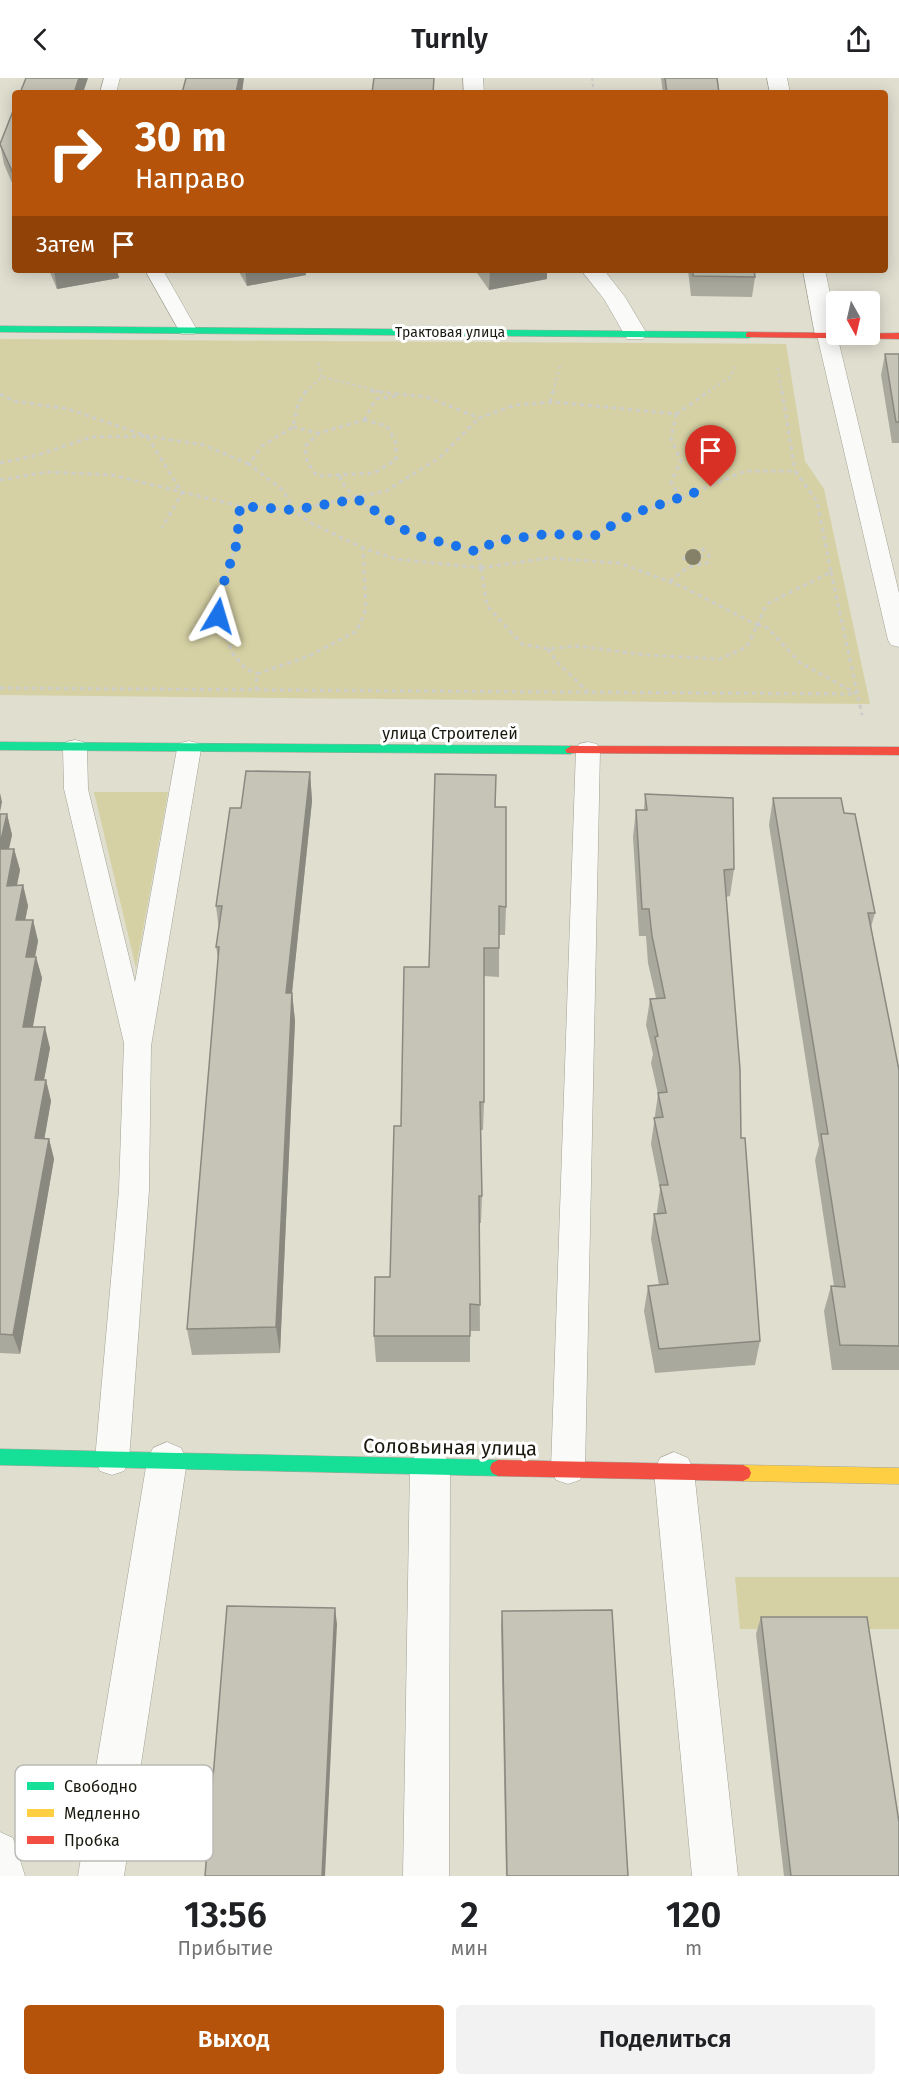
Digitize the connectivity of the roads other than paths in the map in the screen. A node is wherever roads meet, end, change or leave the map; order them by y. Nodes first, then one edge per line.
1 (156, 273) edge
2 (594, 273) edge
3 (815, 273) edge
4 (0, 329) edge
5 (188, 330) junction
6 (826, 330) edge
7 (635, 334) junction
8 (826, 335) edge
9 (880, 336) edge
10 (899, 336) edge
11 (829, 345) edge
12 (899, 640) edge
13 (0, 746) edge
14 (75, 748) junction
15 (189, 749) junction
16 (588, 750) junction
17 (899, 751) edge
18 (137, 1046) junction
19 (0, 1460) edge
20 (112, 1460) junction
21 (167, 1461) junction
22 (430, 1466) junction
23 (568, 1469) junction
24 (674, 1471) junction
25 (899, 1476) edge
26 (119, 1765) edge
27 (0, 1851) edge
28 (103, 1861) edge
29 (6, 1876) edge
30 (101, 1876) edge
31 (426, 1876) edge
32 (715, 1876) edge

1 - 5 lane
2 - 7 street
3 - 6 street
4 - 5 street, Трактовая улица
5 - 7 street, Трактовая улица
7 - 8 street, Трактовая улица
9 - 10 street, Трактовая улица
11 - 12 lane
13 - 14 street, улица Строителей
14 - 15 street, улица Строителей
14 - 18 lane
15 - 16 street, улица Строителей
15 - 18 lane
16 - 17 street, улица Строителей
16 - 23 lane
18 - 20 lane
19 - 20 street, Соловьиная улица
20 - 21 street, Соловьиная улица
21 - 22 street, Соловьиная улица
21 - 26 street
22 - 23 street, Соловьиная улица
22 - 31 street
23 - 24 street, Соловьиная улица
24 - 25 street, Соловьиная улица
24 - 32 street
27 - 29 lane
28 - 30 street

